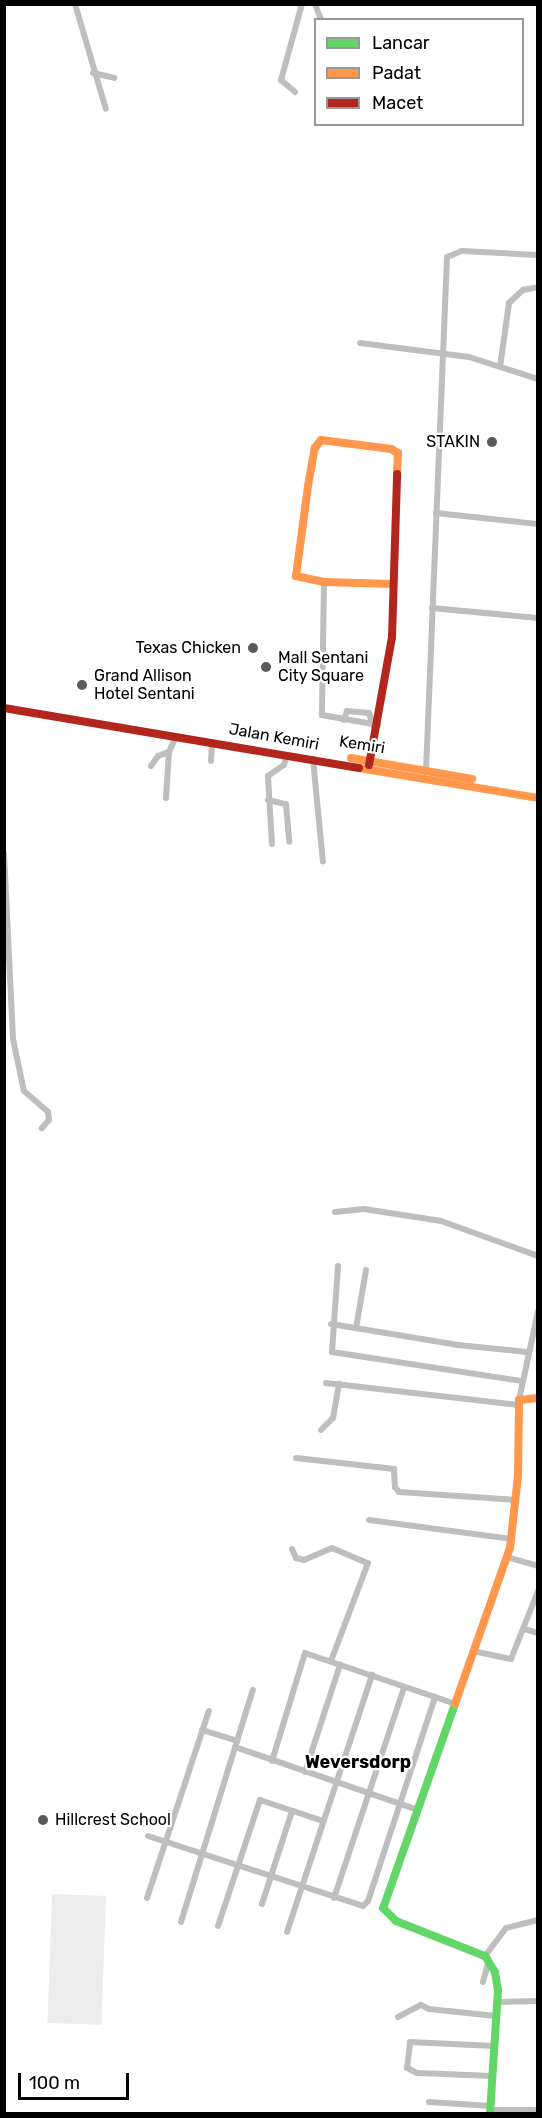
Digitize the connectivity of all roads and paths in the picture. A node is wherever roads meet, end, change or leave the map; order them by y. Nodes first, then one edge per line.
1 (75, 4) edge
2 (302, 4) edge
3 (93, 73) junction
4 (114, 78) dead end
5 (294, 92) dead end
6 (106, 109) dead end
7 (537, 255) edge
8 (537, 288) edge
9 (360, 343) dead end
10 (443, 353) junction
11 (500, 367) junction
12 (537, 379) edge
13 (436, 513) junction
14 (537, 524) edge
15 (324, 582) junction
16 (393, 584) junction
17 (432, 608) junction
18 (537, 618) edge
19 (4, 701) edge
20 (4, 708) edge
21 (344, 720) junction
22 (376, 725) junction
23 (176, 736) junction
24 (212, 742) junction
25 (169, 753) junction
26 (287, 755) junction
27 (313, 759) junction
28 (211, 761) dead end
29 (369, 765) junction
30 (151, 766) dead end
31 (426, 771) junction
32 (537, 792) edge
33 (166, 798) dead end
34 (537, 798) edge
35 (268, 800) junction
36 (289, 842) dead end
37 (273, 844) dead end
38 (4, 854) edge
39 (323, 862) dead end
40 (8, 1014) edge
41 (42, 1128) dead end
42 (335, 1212) dead end
43 (537, 1256) edge
44 (338, 1266) dead end
45 (366, 1270) dead end
46 (537, 1311) edge
47 (331, 1323) junction
48 (356, 1328) junction
49 (527, 1352) junction
50 (521, 1381) junction
51 (326, 1383) dead end
52 (339, 1384) junction
53 (537, 1398) edge
54 (519, 1403) junction
55 (321, 1430) dead end
56 (296, 1458) dead end
57 (516, 1500) junction
58 (369, 1520) dead end
59 (512, 1539) junction
60 (292, 1548) dead end
61 (507, 1557) junction
62 (537, 1566) edge
63 (537, 1591) edge
64 (524, 1629) junction
65 (537, 1633) edge
66 (473, 1651) junction
67 (331, 1661) junction
68 (340, 1665) junction
69 (372, 1675) junction
70 (404, 1687) junction
71 (253, 1690) dead end
72 (435, 1697) junction
73 (456, 1704) junction
74 (209, 1711) dead end
75 (202, 1730) junction
76 (236, 1744) junction
77 (272, 1761) junction
78 (305, 1772) junction
79 (336, 1783) junction
80 (368, 1794) junction
81 (400, 1804) junction
82 (418, 1810) junction
83 (292, 1811) junction
84 (323, 1821) junction
85 (148, 1836) dead end
86 (164, 1841) junction
87 (203, 1854) junction
88 (238, 1867) junction
89 (271, 1878) junction
90 (302, 1888) junction
91 (334, 1898) junction
92 (147, 1899) dead end
93 (262, 1904) dead end
94 (537, 1920) edge
95 (181, 1922) dead end
96 (218, 1926) dead end
97 (287, 1932) dead end
98 (487, 1958) junction
99 (483, 1982) dead end
100 (537, 2001) edge
101 (497, 2002) junction
102 (496, 2016) junction
103 (398, 2017) dead end
104 (494, 2046) junction
105 (493, 2076) junction
106 (429, 2102) dead end
107 (491, 2110) edge
108 (534, 2110) dead end

1 - 3 street
2 - 5 street
3 - 4 street
3 - 6 street
7 - 10 street
8 - 11 street
9 - 10 street
10 - 11 street
10 - 13 street
11 - 12 street
13 - 14 street
13 - 17 street
15 - 16 main road
15 - 16 main road
15 - 21 street
16 - 22 main road
17 - 18 street
17 - 31 street
19 - 29 main road, Kemiri
20 - 23 main road, Jalan Kemiri
21 - 22 street
21 - 22 street
22 - 29 main road
23 - 24 main road, Jalan Kemiri
23 - 25 street
24 - 26 main road, Jalan Kemiri
24 - 28 street
25 - 30 street
25 - 33 street
26 - 27 main road, Jalan Kemiri
26 - 35 street
27 - 29 main road, Jalan Kemiri
27 - 39 street
29 - 31 main road, Kemiri
29 - 34 main road, Jalan Kemiri
31 - 32 main road, Kemiri
35 - 36 street
35 - 37 street
38 - 40 street
40 - 41 street
42 - 43 street
44 - 47 street
45 - 48 street
46 - 49 street
47 - 48 street
47 - 50 street
48 - 49 street
49 - 50 street
50 - 54 street
51 - 52 street
52 - 54 street
52 - 55 street
53 - 54 main road
54 - 57 main road
56 - 57 street
57 - 59 main road
58 - 59 street
59 - 61 main road
60 - 67 street
61 - 62 street
61 - 66 main road
63 - 64 street
64 - 65 street
64 - 66 street
66 - 73 main road
67 - 68 street
67 - 77 street
68 - 69 street
68 - 78 street
69 - 70 street
69 - 79 street
70 - 72 street
70 - 80 street
71 - 76 street
72 - 73 street
72 - 81 street
73 - 82 main road
74 - 75 street
75 - 76 street
75 - 86 street
76 - 77 street
76 - 87 street
77 - 78 street
78 - 79 street
79 - 80 street
79 - 84 street
80 - 81 street
80 - 91 street
81 - 82 street
81 - 91 street
82 - 98 main road
83 - 84 street
83 - 88 street
83 - 89 street
84 - 90 street
85 - 86 street
86 - 87 street
86 - 92 street
87 - 88 street
87 - 95 street
88 - 89 street
88 - 96 street
89 - 90 street
89 - 93 street
90 - 91 street
90 - 97 street
94 - 98 street
98 - 99 street
98 - 101 main road
100 - 101 street
101 - 102 main road
102 - 103 street
102 - 104 main road
104 - 105 main road
104 - 105 street
105 - 107 main road
106 - 107 street
107 - 108 street

